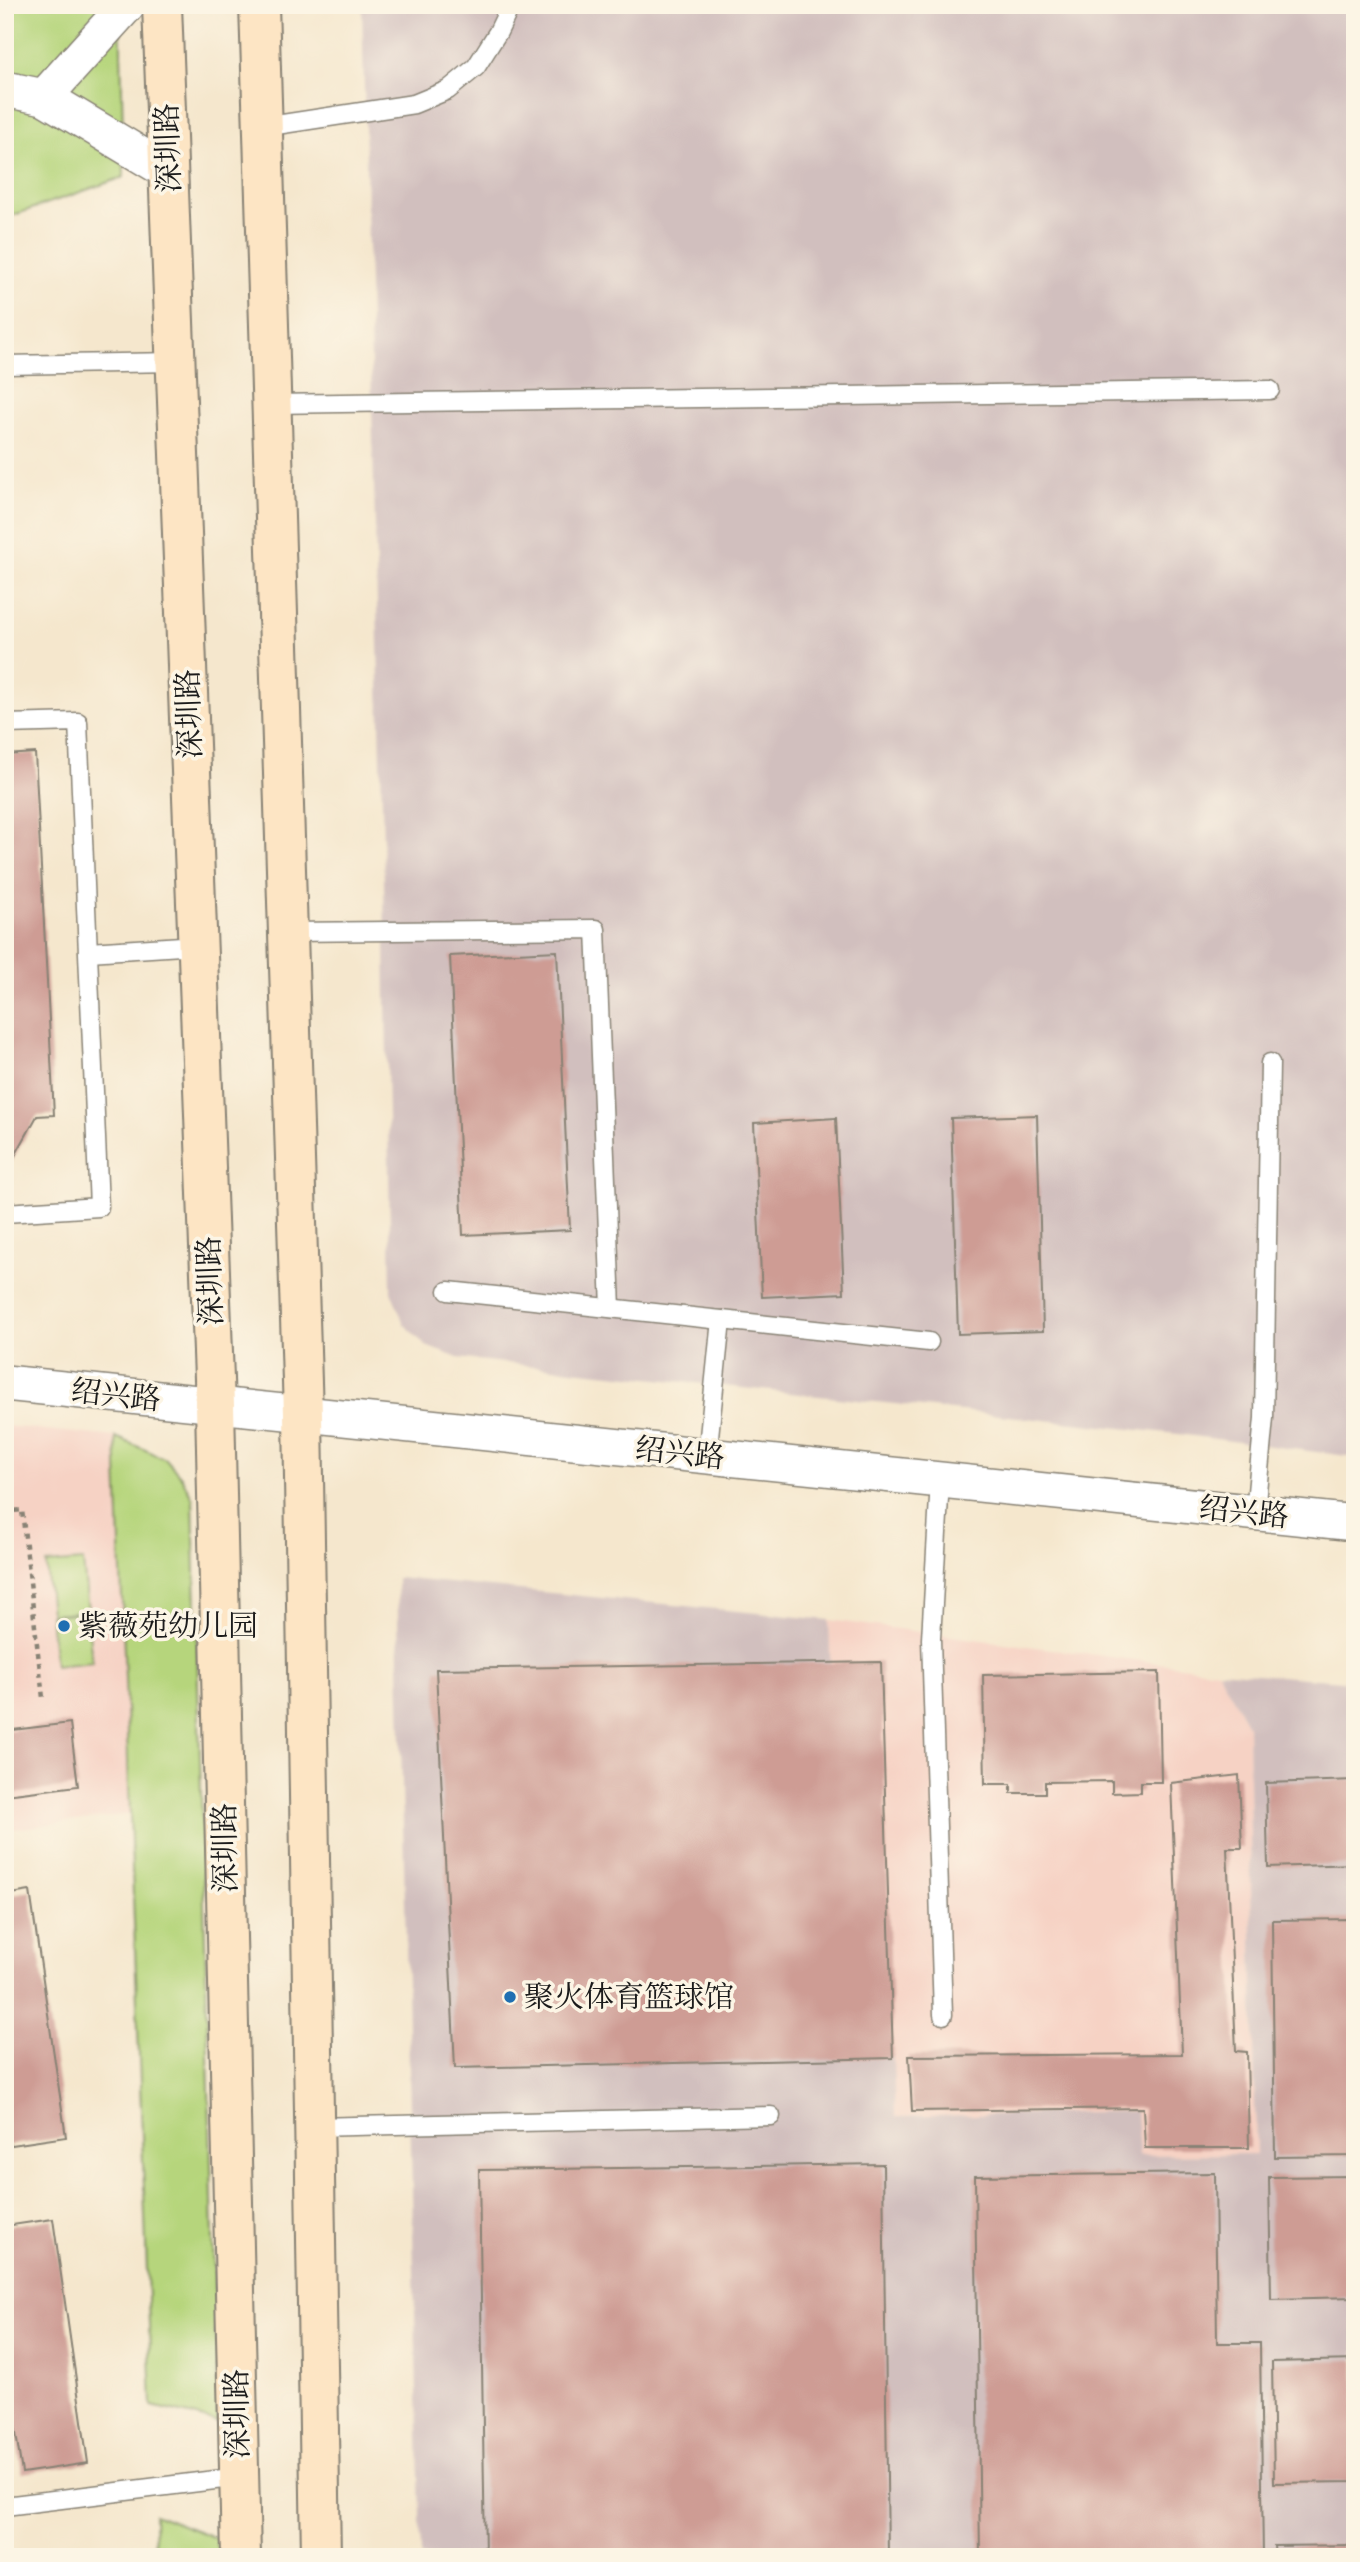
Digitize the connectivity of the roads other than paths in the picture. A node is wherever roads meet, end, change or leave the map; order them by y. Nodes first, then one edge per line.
1 (127, 5) edge
2 (162, 5) edge
3 (259, 5) edge
4 (511, 5) edge
5 (5, 89) edge
6 (44, 97) junction
7 (263, 127) junction
8 (169, 172) junction
9 (176, 362) junction
10 (5, 365) edge
11 (1270, 390) dead end
12 (271, 404) junction
13 (5, 724) edge
14 (288, 932) junction
15 (197, 945) junction
16 (89, 951) junction
17 (1270, 1063) dead end
18 (5, 1213) edge
19 (447, 1291) dead end
20 (611, 1308) junction
21 (721, 1320) junction
22 (929, 1342) dead end
23 (5, 1383) edge
24 (215, 1405) junction
25 (303, 1414) junction
26 (707, 1456) junction
27 (940, 1480) junction
28 (1255, 1513) junction
29 (1355, 1523) edge
30 (943, 2015) dead end
31 (771, 2116) dead end
32 (314, 2127) junction
33 (239, 2477) junction
34 (5, 2506) edge
35 (241, 2557) edge
36 (321, 2557) edge

1 - 6 street
2 - 8 street, 深圳路
3 - 7 street
4 - 7 lane
5 - 6 street
6 - 8 street
7 - 12 street
8 - 9 street, 深圳路
9 - 10 lane
9 - 15 street, 深圳路
11 - 12 lane
12 - 14 street
13 - 16 lane
14 - 20 lane
14 - 25 street
15 - 16 lane
15 - 24 street, 深圳路
16 - 18 lane
17 - 28 lane
19 - 20 lane
20 - 21 lane
21 - 22 lane
21 - 26 lane
23 - 24 street, 绍兴路
24 - 25 street, 绍兴路
24 - 33 street, 深圳路
25 - 26 street, 绍兴路
25 - 32 street
26 - 27 street, 绍兴路
27 - 28 street, 绍兴路
27 - 30 lane
28 - 29 street, 绍兴路
31 - 32 lane
32 - 36 street
33 - 34 lane
33 - 35 street, 深圳路

